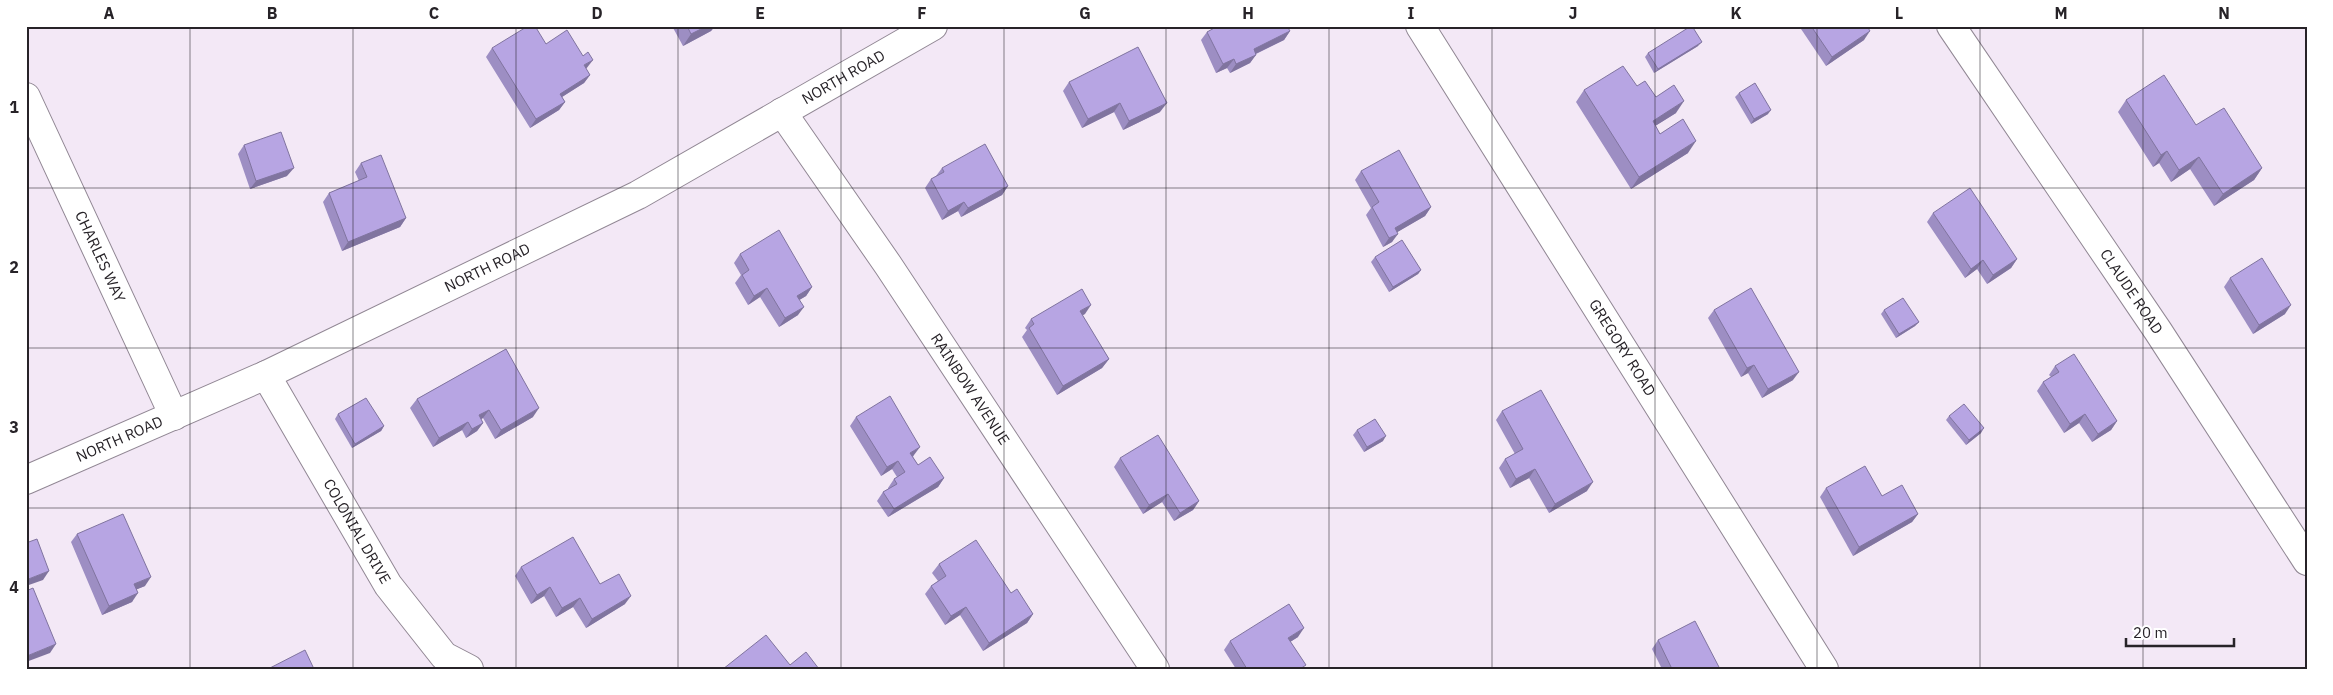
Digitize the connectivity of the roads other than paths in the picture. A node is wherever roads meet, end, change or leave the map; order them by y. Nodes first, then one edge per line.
1 (1420, 26) edge
2 (1951, 26) edge
3 (930, 27) edge
4 (26, 97) edge
5 (782, 112) junction
6 (266, 375) junction
7 (174, 416) junction
8 (26, 480) edge
9 (2307, 561) edge
10 (469, 669) edge
11 (1155, 669) edge
12 (1824, 669) edge

1 - 12 street, GREGORY ROAD
2 - 9 street, CLAUDE ROAD
3 - 5 street, NORTH ROAD
4 - 7 street, CHARLES WAY
5 - 6 street, NORTH ROAD
5 - 11 street, RAINBOW AVENUE
6 - 7 street, NORTH ROAD
6 - 10 street, COLONIAL DRIVE
7 - 8 street, NORTH ROAD

